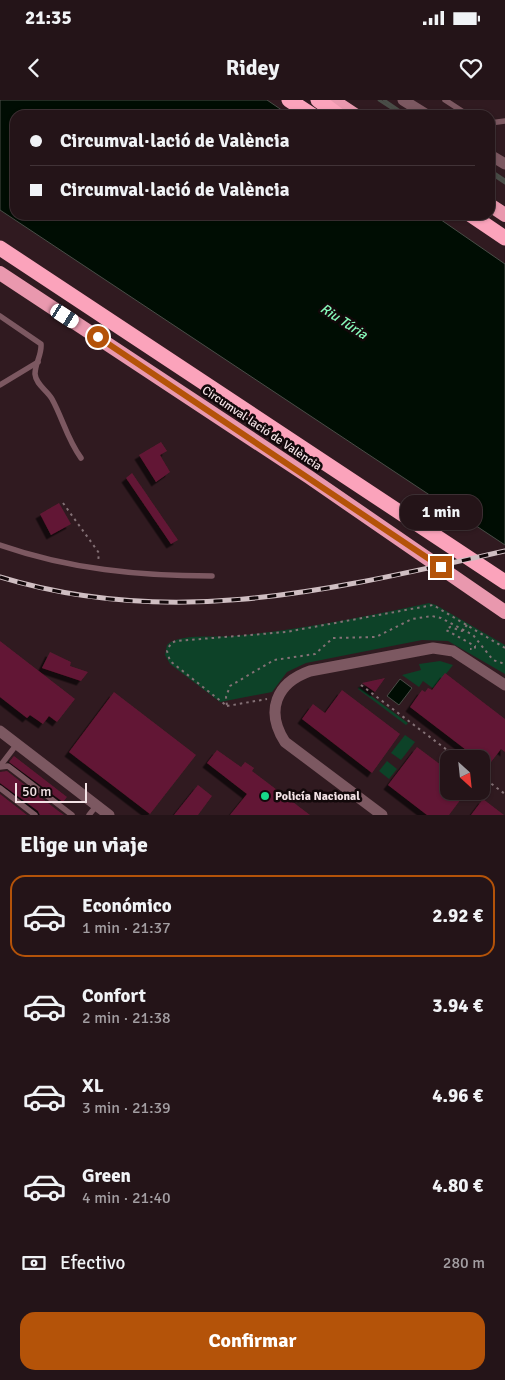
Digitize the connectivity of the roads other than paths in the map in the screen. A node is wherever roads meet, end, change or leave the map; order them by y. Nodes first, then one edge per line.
1 (289, 100) edge
2 (318, 100) edge
3 (332, 100) edge
4 (404, 100) edge
5 (445, 100) edge
6 (304, 110) edge
7 (331, 110) edge
8 (347, 110) edge
9 (419, 110) edge
10 (460, 110) edge
11 (478, 220) edge
12 (505, 238) edge
13 (0, 248) edge
14 (0, 273) edge
15 (0, 316) edge
16 (38, 362) junction
17 (0, 385) edge
18 (81, 458) dead end
19 (0, 545) edge
20 (212, 576) dead end
21 (505, 582) edge
22 (505, 612) edge
23 (505, 685) edge
24 (0, 731) edge
25 (17, 744) junction
26 (0, 767) edge
27 (0, 788) edge
28 (97, 805) junction
29 (34, 815) edge
30 (72, 815) edge
31 (89, 815) edge
32 (109, 815) edge
33 (382, 815) edge

1 - 6 highway
2 - 7 highway
3 - 8 highway
4 - 9 street
5 - 10 lane
11 - 12 highway
13 - 21 highway, Circumval·lació de València
14 - 22 highway, Circumval·lació de València
15 - 16 lane
16 - 17 lane
16 - 18 lane
19 - 20 lane
23 - 33 street
24 - 25 street
25 - 26 lane
25 - 28 street
26 - 30 lane
27 - 29 lane
28 - 31 lane
28 - 32 street

